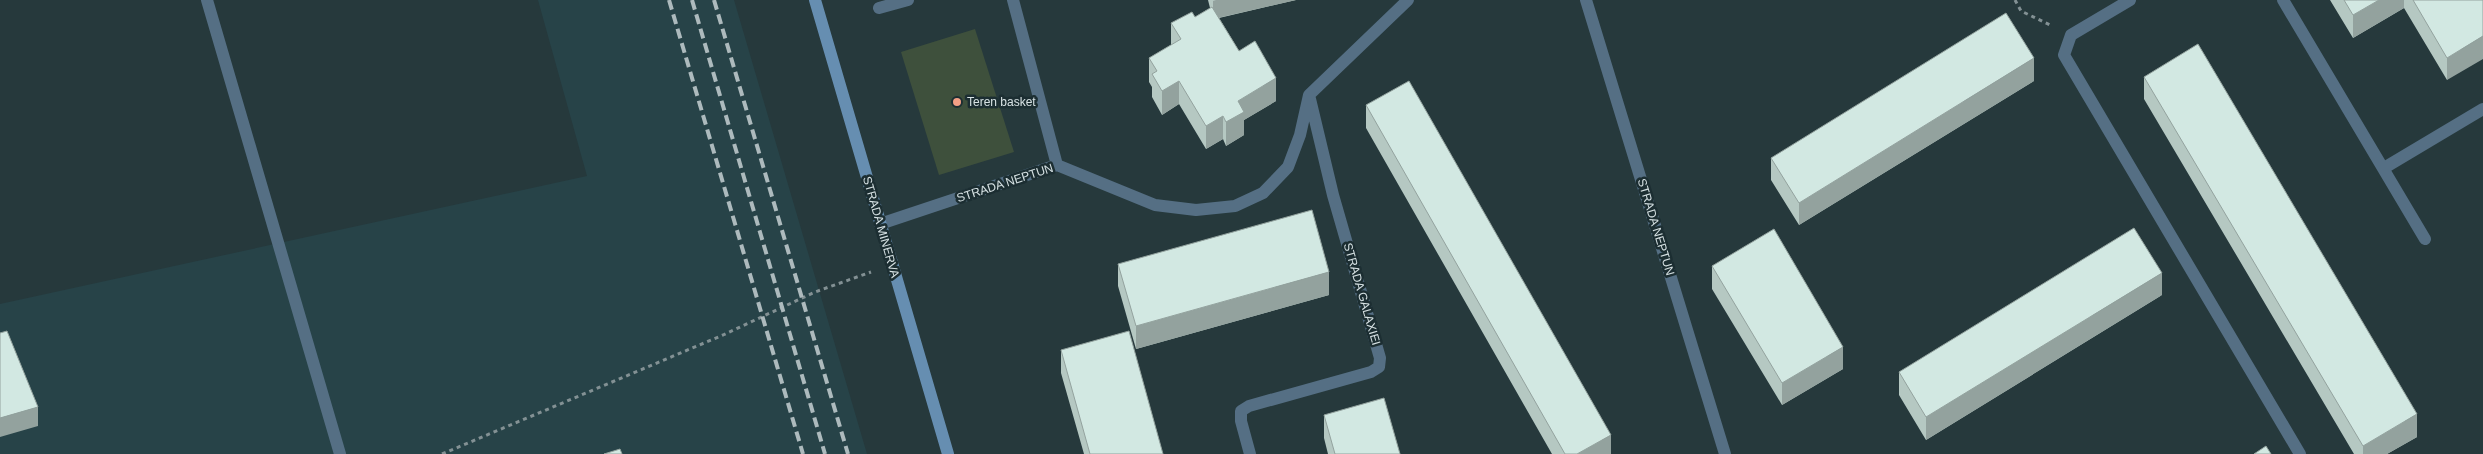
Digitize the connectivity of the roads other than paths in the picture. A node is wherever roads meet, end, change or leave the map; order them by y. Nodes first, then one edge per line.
1 (207, 0) edge
2 (815, 0) edge
3 (908, 0) edge
4 (1013, 0) edge
5 (1408, 0) edge
6 (1586, 0) edge
7 (2130, 0) edge
8 (2283, 0) edge
9 (879, 8) dead end
10 (1309, 95) junction
11 (2483, 109) edge
12 (1057, 165) junction
13 (2384, 168) junction
14 (880, 224) junction
15 (2426, 239) dead end
16 (340, 454) edge
17 (948, 454) edge
18 (1250, 454) edge
19 (1725, 454) edge
20 (2300, 454) edge

1 - 16 street
2 - 14 street, STRADA MINERVA
3 - 9 street
4 - 12 street
5 - 10 street
6 - 19 street, STRADA NEPTUN
7 - 20 street
8 - 13 street
10 - 12 street, STRADA NEPTUN
10 - 18 street, STRADA GALAXIEI
11 - 13 street
12 - 14 street, STRADA NEPTUN
13 - 15 street
14 - 17 street, STRADA MINERVA

